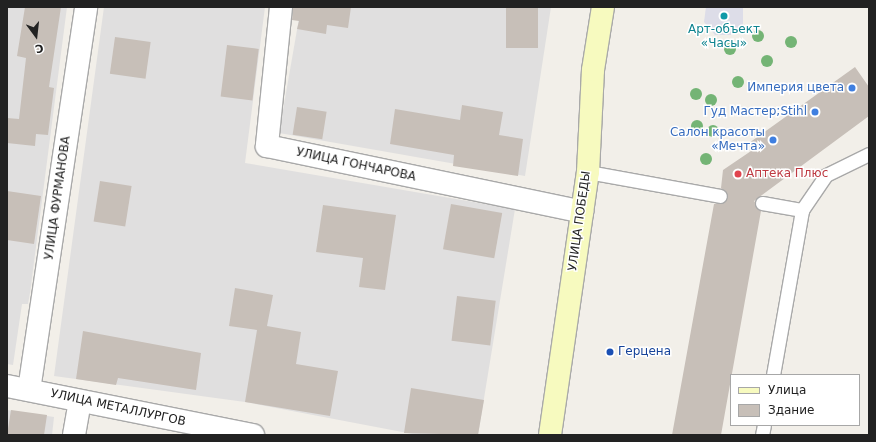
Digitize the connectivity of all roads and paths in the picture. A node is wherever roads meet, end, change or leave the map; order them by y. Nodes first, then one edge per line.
1 (86, 7) edge
2 (281, 7) edge
3 (603, 7) edge
4 (869, 154) edge
5 (588, 172) junction
6 (720, 196) dead end
7 (762, 203) dead end
8 (802, 210) junction
9 (582, 212) junction
10 (773, 374) edge
11 (7, 386) edge
12 (29, 390) junction
13 (80, 402) junction
14 (74, 435) edge
15 (252, 435) edge
16 (550, 435) edge

1 - 12 street, УЛИЦА ФУРМАНОВА
2 - 9 street, УЛИЦА ГОНЧАРОВА
3 - 5 street, УЛИЦА ПОБЕДЫ
4 - 8 lane
5 - 6 lane
5 - 9 street, УЛИЦА ПОБЕДЫ
7 - 8 lane
8 - 10 lane
9 - 16 street, УЛИЦА ПОБЕДЫ
11 - 12 street, УЛИЦА МЕТАЛЛУРГОВ
12 - 13 street, УЛИЦА МЕТАЛЛУРГОВ
13 - 14 street
13 - 15 street, УЛИЦА МЕТАЛЛУРГОВ

